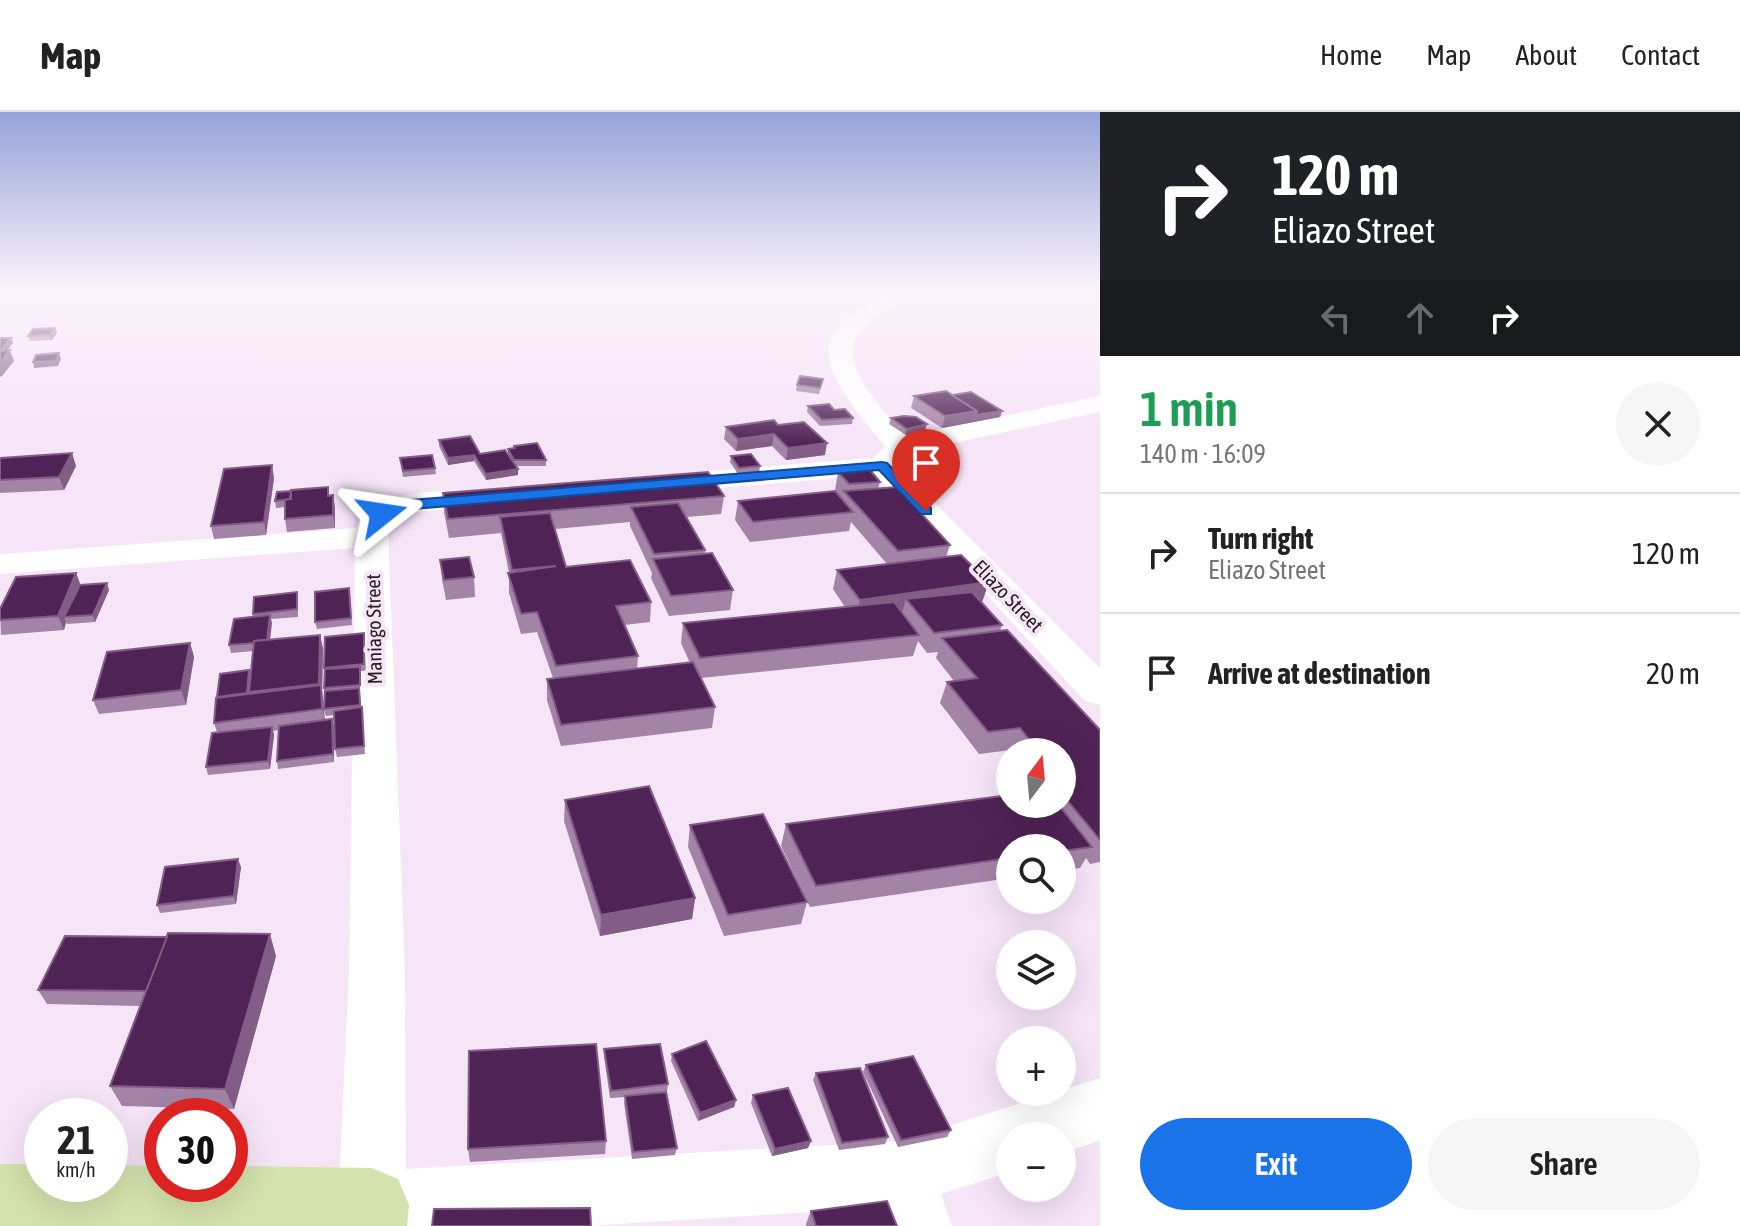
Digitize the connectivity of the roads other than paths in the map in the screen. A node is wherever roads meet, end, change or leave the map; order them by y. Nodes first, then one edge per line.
1 (843, 341) edge
2 (1100, 404) edge
3 (892, 456) junction
4 (633, 486) edge
5 (523, 495) edge
6 (373, 537) junction
7 (0, 564) edge
8 (1100, 692) edge
9 (1100, 1109) edge
10 (1062, 1122) edge
11 (996, 1148) edge
12 (910, 1200) edge
13 (0, 1201) edge
14 (371, 1216) edge

1 - 3 street, Eliazo Street
2 - 3 street
3 - 4 street
3 - 8 street, Eliazo Street
5 - 6 street
6 - 7 street
6 - 14 street, Maniago Street
9 - 10 street
11 - 12 street
12 - 14 street
13 - 14 main road

